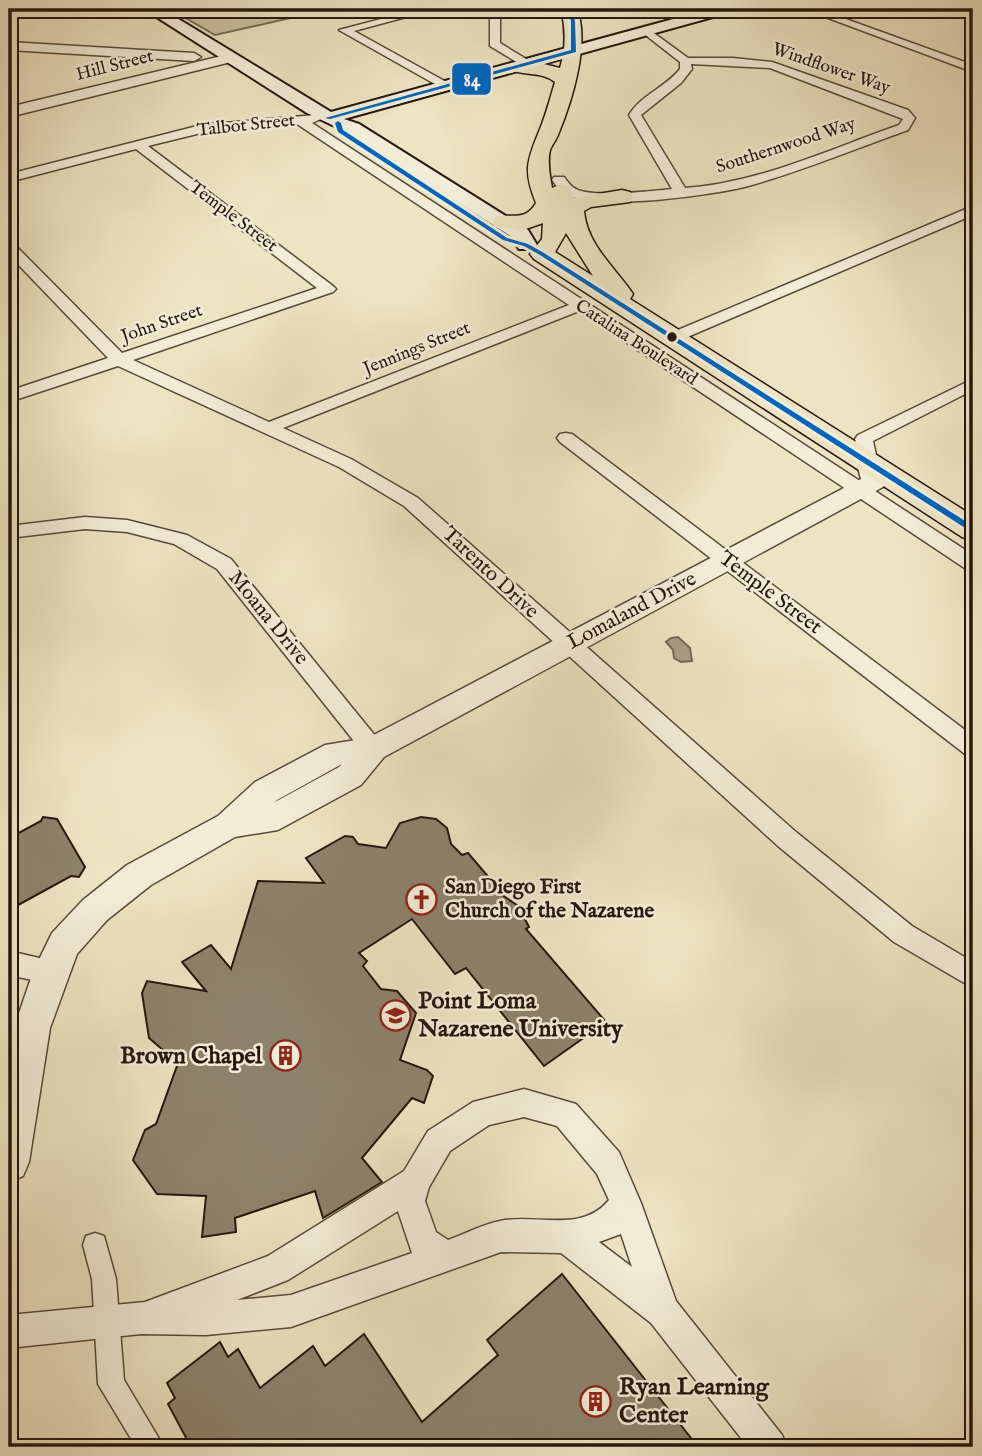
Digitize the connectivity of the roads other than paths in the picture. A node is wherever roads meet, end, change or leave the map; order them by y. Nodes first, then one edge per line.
1 (152, 9) edge
2 (431, 9) edge
3 (492, 9) edge
4 (569, 9) edge
5 (726, 9) edge
6 (809, 9) edge
7 (845, 9) edge
8 (825, 14) junction
9 (907, 28) dead end
10 (344, 30) joint
11 (647, 31) junction
12 (884, 37) junction
13 (9, 46) edge
14 (573, 51) junction
15 (230, 58) junction
16 (685, 61) junction
17 (525, 66) junction
18 (973, 69) edge
19 (564, 80) junction
20 (446, 86) junction
21 (393, 101) junction
22 (9, 111) edge
23 (302, 112) junction
24 (333, 121) junction
25 (904, 127) joint
26 (548, 135) junction
27 (137, 144) junction
28 (9, 178) edge
29 (559, 180) junction
30 (681, 193) junction
31 (622, 197) junction
32 (546, 204) junction
33 (973, 210) edge
34 (503, 222) junction
35 (574, 222) junction
36 (9, 247) edge
37 (534, 249) junction
38 (328, 289) joint
39 (579, 306) junction
40 (642, 318) junction
41 (672, 338) junction
42 (119, 360) junction
43 (973, 384) edge
44 (9, 397) edge
45 (268, 428) junction
46 (566, 438) dead end
47 (864, 477) junction
48 (973, 530) edge
49 (9, 532) edge
50 (727, 561) junction
51 (973, 564) edge
52 (568, 645) junction
53 (973, 748) edge
54 (373, 749) junction
55 (9, 963) edge
56 (51, 972) junction
57 (973, 976) edge
58 (9, 1162) edge
59 (415, 1182) junction
60 (626, 1203) junction
61 (566, 1237) junction
62 (95, 1245) dead end
63 (446, 1257) junction
64 (663, 1311) junction
65 (141, 1318) junction
66 (106, 1322) junction
67 (9, 1332) edge
68 (151, 1447) edge
69 (770, 1447) edge

1 - 15 main road, Catalina Boulevard
2 - 10 street
3 - 17 street
4 - 14 main road
5 - 11 main road
6 - 8 street
7 - 8 street
8 - 12 street
9 - 12 street
10 - 20 street
11 - 14 main road
11 - 16 street
12 - 18 street
13 - 15 street
14 - 17 main road
14 - 19 main road
15 - 22 street, Hill Street
15 - 23 main road, Catalina Boulevard
16 - 25 street, Windflower Way
16 - 30 street
17 - 19 main road
17 - 20 main road
19 - 26 main road
20 - 21 main road
21 - 23 main road
21 - 24 main road
23 - 24 main road, Catalina Boulevard
23 - 27 street, Talbot Street
23 - 39 street, Catalina Boulevard
24 - 34 main road, Catalina Boulevard
24 - 37 main road, Catalina Boulevard
25 - 30 street, Southernwood Way
26 - 29 main road
26 - 32 main road
27 - 28 street, Talbot Street
27 - 38 street, Temple Street
29 - 31 street, Southernwood Way
29 - 35 main road
30 - 31 street, Southernwood Way
31 - 35 main road
32 - 34 main road
32 - 37 main road
33 - 41 street
34 - 37 main road, Catalina Boulevard
35 - 40 main road
36 - 42 street, Tarento Drive
37 - 40 main road, Catalina Boulevard
38 - 42 street, John Street
39 - 45 street, Jennings Street
39 - 47 street, Catalina Boulevard
40 - 41 main road, Catalina Boulevard
41 - 47 main road, Catalina Boulevard
42 - 44 street, John Street
42 - 45 street, Tarento Drive
43 - 47 street
45 - 52 street, Tarento Drive
46 - 50 street, Temple Street
47 - 48 main road, Catalina Boulevard
47 - 50 street, Lomaland Drive
47 - 51 street, Catalina Boulevard
49 - 54 street, Moana Drive
50 - 52 street, Lomaland Drive
50 - 53 street, Temple Street
52 - 54 street, Lomaland Drive
52 - 57 street, Tarento Drive
54 - 56 street, Lomaland Drive
55 - 56 street
56 - 58 street, Lomaland Drive
59 - 60 street
59 - 63 street
59 - 65 street
60 - 61 street
60 - 64 street
61 - 63 street
61 - 64 street
62 - 66 street
63 - 65 street
64 - 69 street
65 - 66 street
66 - 67 street
66 - 68 street

